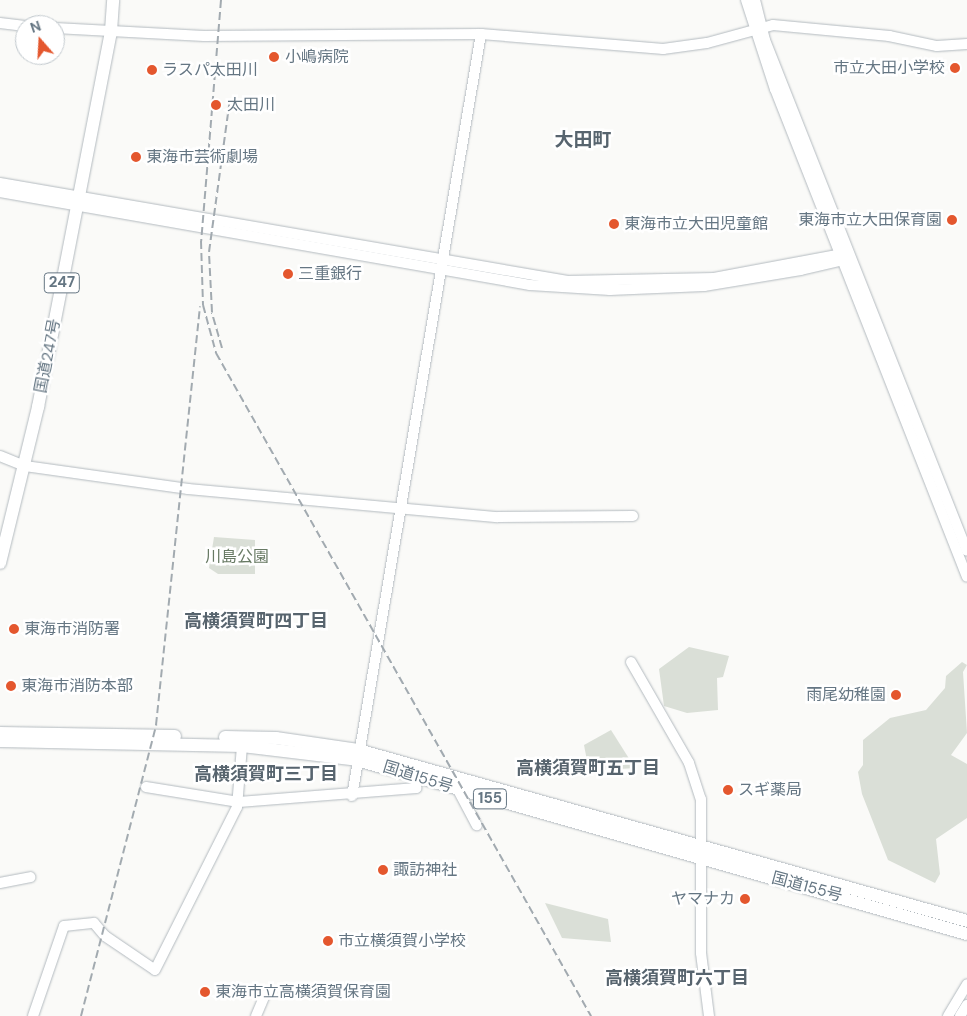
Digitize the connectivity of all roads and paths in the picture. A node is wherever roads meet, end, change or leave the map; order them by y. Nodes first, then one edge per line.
1 (113, 0) edge
2 (746, 0) edge
3 (755, 0) edge
4 (0, 23) edge
5 (15, 25) edge
6 (757, 27) junction
7 (65, 29) edge
8 (111, 31) junction
9 (481, 34) junction
10 (967, 44) edge
11 (0, 183) edge
12 (0, 192) edge
13 (79, 202) junction
14 (843, 255) junction
15 (440, 266) junction
16 (0, 456) edge
17 (25, 466) junction
18 (399, 507) junction
19 (633, 516) dead end
20 (967, 551) edge
21 (0, 563) edge
22 (967, 577) edge
23 (631, 662) dead end
24 (0, 732) edge
25 (0, 741) edge
26 (242, 746) junction
27 (358, 755) junction
28 (417, 776) junction
29 (146, 787) dead end
30 (458, 790) junction
31 (352, 796) junction
32 (239, 802) junction
33 (477, 825) dead end
34 (702, 853) junction
35 (30, 877) dead end
36 (0, 883) edge
37 (967, 921) edge
38 (967, 934) edge
39 (967, 984) edge
40 (265, 995) dead end
41 (967, 1005) edge
42 (33, 1016) edge
43 (256, 1016) edge
44 (709, 1016) edge
45 (948, 1016) edge
46 (960, 1016) edge

1 - 8 highway, 国道247号 / 247
2 - 6 street
3 - 6 street
4 - 5 street
6 - 9 street
6 - 10 street
6 - 14 street
7 - 8 street
8 - 9 street
8 - 13 highway, 国道247号 / 247
9 - 15 street
11 - 13 street
12 - 13 street
13 - 15 street
13 - 17 highway, 国道247号 / 247
14 - 15 street
14 - 20 street
14 - 22 street
15 - 18 street
16 - 17 street
17 - 18 street
17 - 21 highway, 国道247号 / 247
18 - 19 street
18 - 27 street
23 - 34 street
24 - 27 highway, 国道155号 / 155
25 - 26 highway, 国道155号 / 155
26 - 27 highway, 国道155号 / 155
26 - 32 street
27 - 28 highway, 国道155号 / 155
27 - 31 street
27 - 34 highway, 国道155号 / 155
28 - 30 highway, 国道155号 / 155
28 - 31 street
29 - 32 street
30 - 33 street
30 - 34 highway, 国道155号 / 155
31 - 32 street
32 - 42 street
34 - 37 highway, 国道155号 / 155
34 - 38 highway, 国道155号 / 155
34 - 44 street
35 - 36 street
39 - 45 street
40 - 43 street
41 - 46 street

